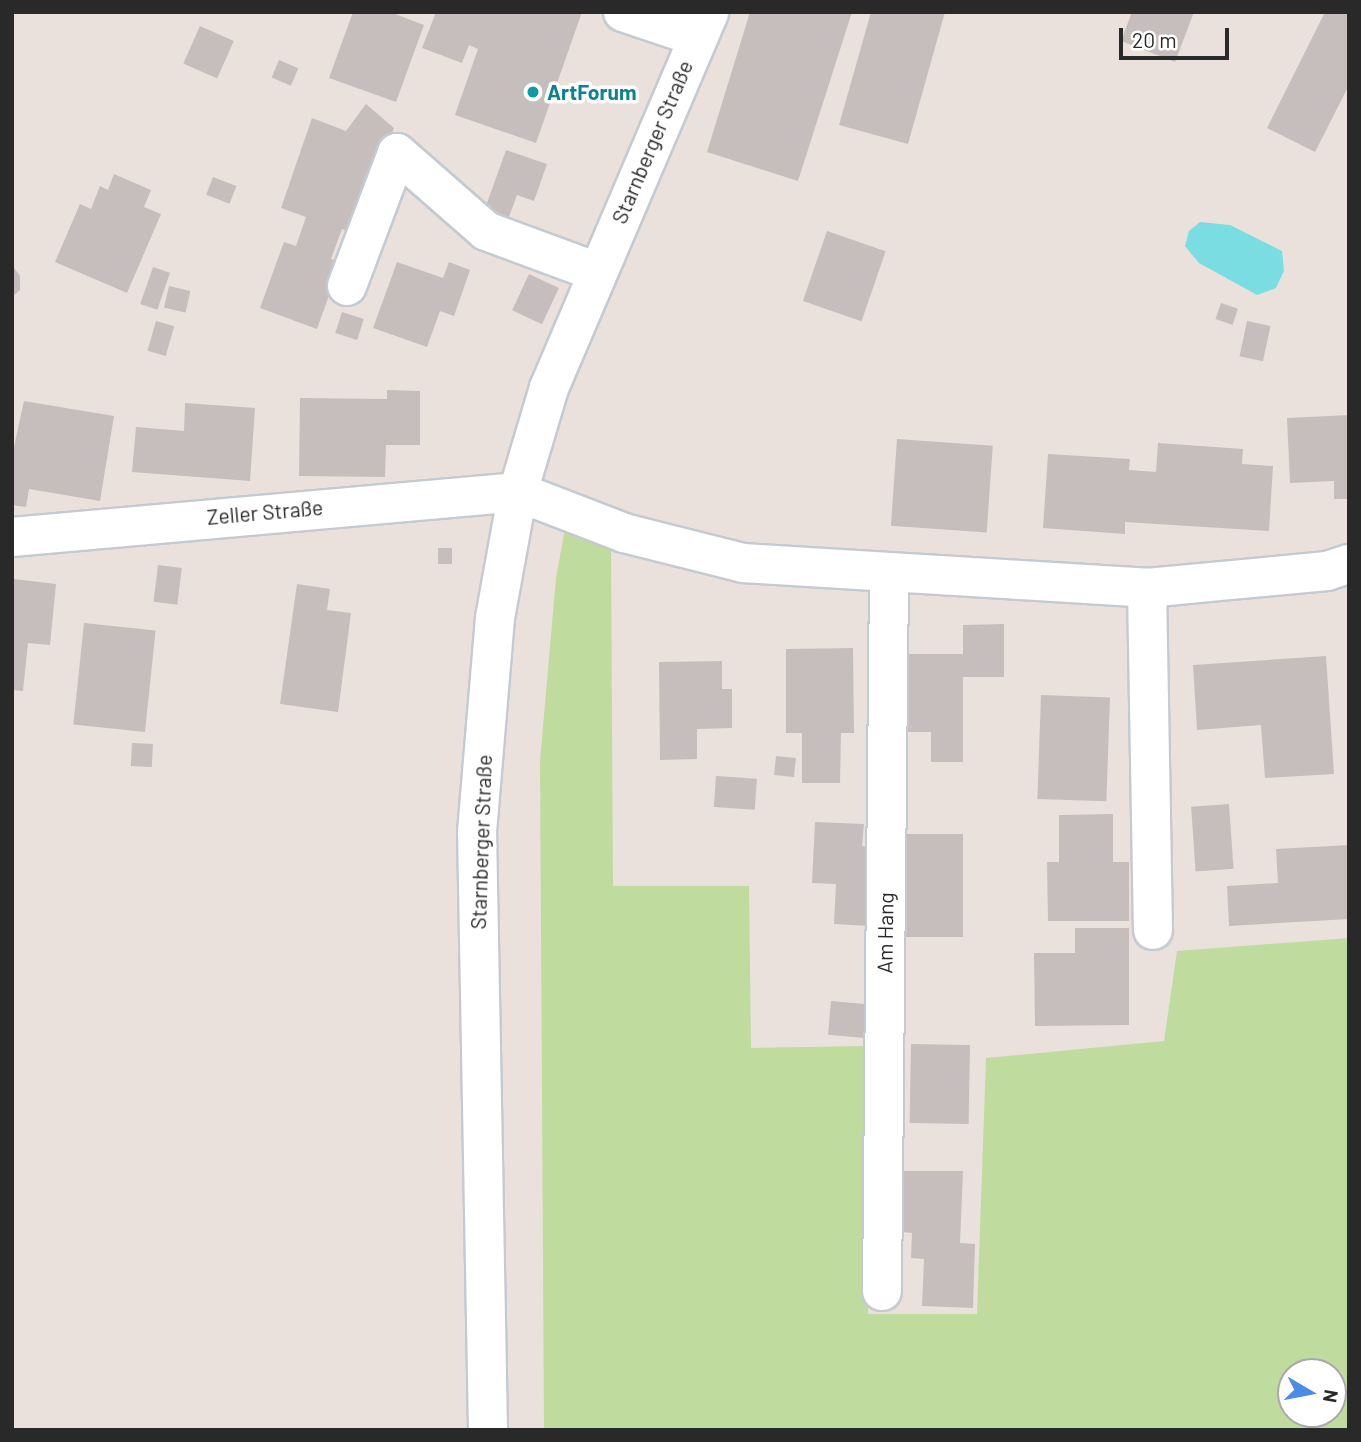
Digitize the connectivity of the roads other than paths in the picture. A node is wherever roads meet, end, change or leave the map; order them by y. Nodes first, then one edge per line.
1 (623, 12) edge
2 (703, 25) edge
3 (597, 271) junction
4 (346, 286) dead end
5 (518, 492) junction
6 (12, 537) edge
7 (1349, 564) edge
8 (888, 574) junction
9 (1147, 588) junction
10 (1153, 930) dead end
11 (882, 1291) dead end
12 (488, 1430) edge

1 - 2 street
2 - 3 street, Starnberger Straße
3 - 4 street
3 - 5 street, Starnberger Straße
5 - 6 street, Zeller Straße
5 - 8 street
5 - 12 street, Starnberger Straße
7 - 9 street
8 - 9 street
8 - 11 street, Am Hang
9 - 10 street

